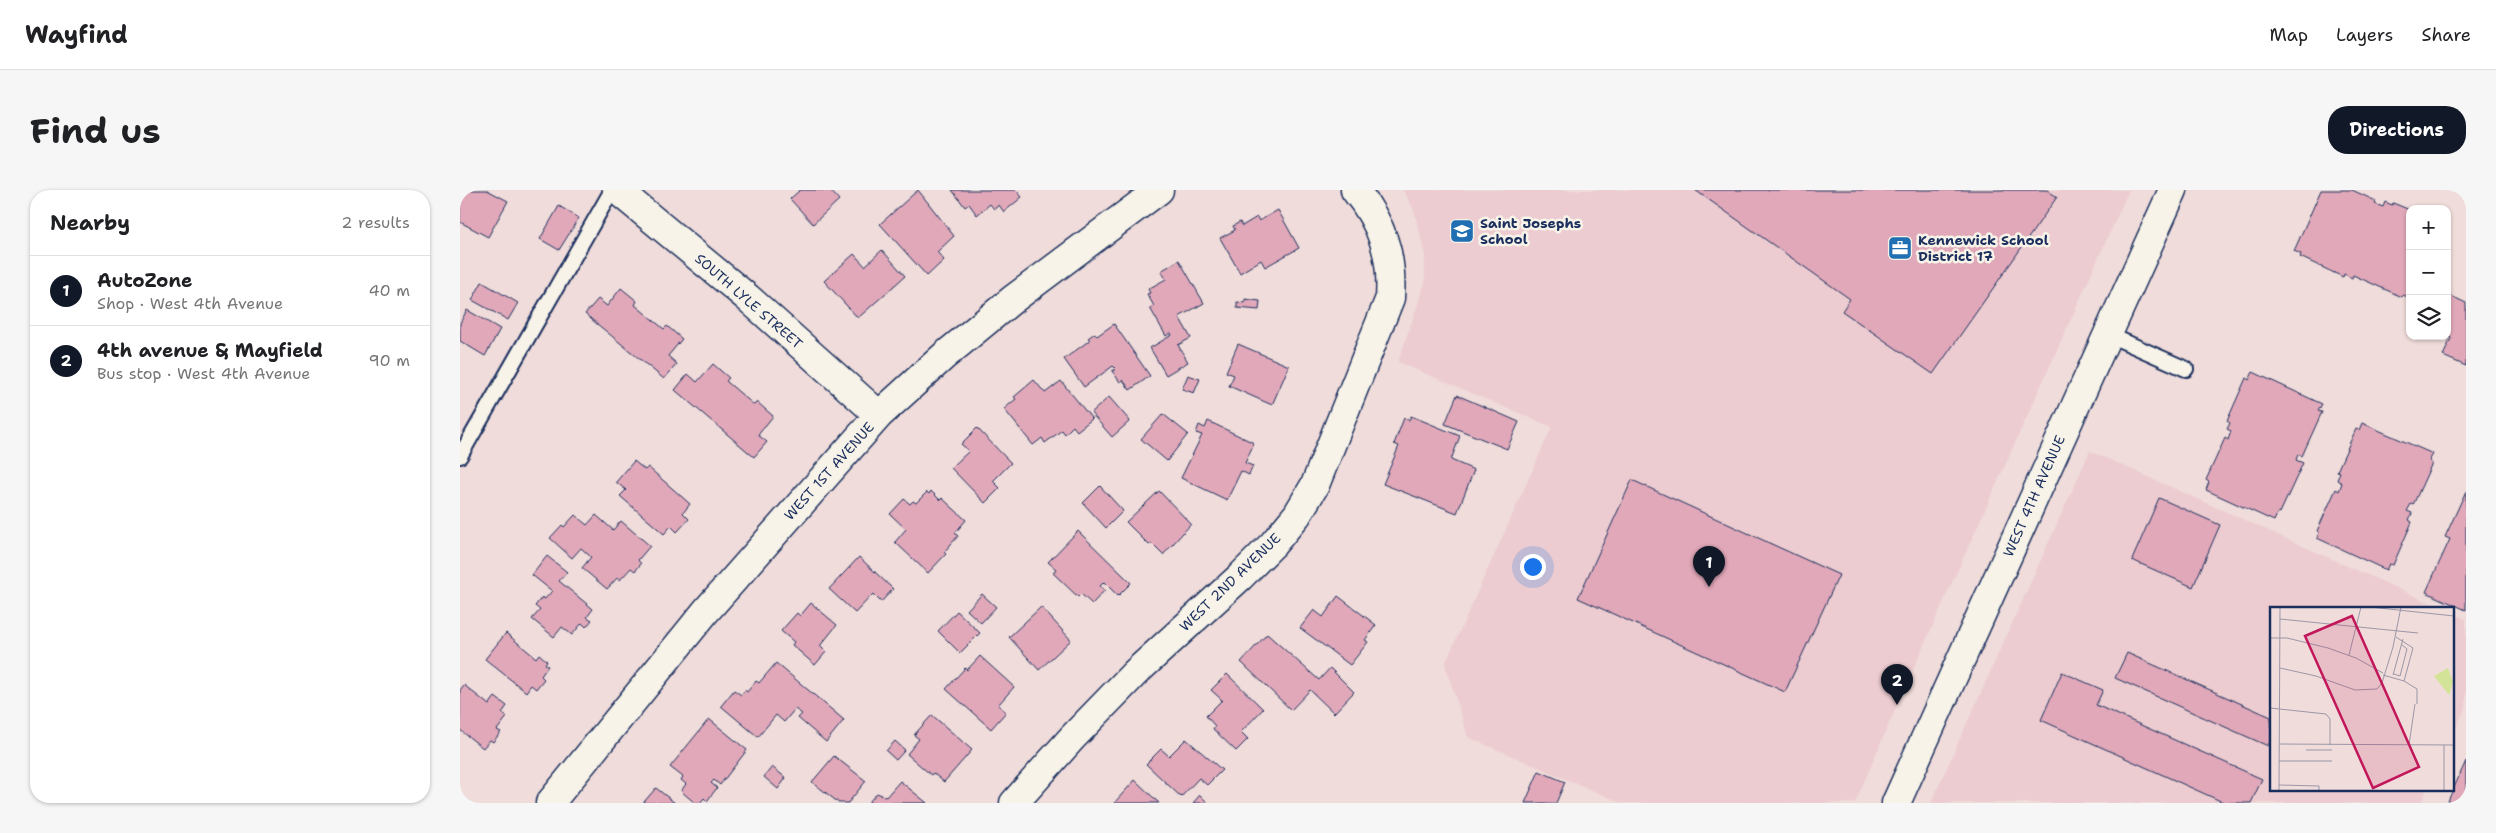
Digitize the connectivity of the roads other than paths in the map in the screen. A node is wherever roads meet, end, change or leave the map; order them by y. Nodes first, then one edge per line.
1 (612, 190) edge
2 (617, 190) edge
3 (1159, 190) edge
4 (1355, 190) edge
5 (2167, 192) edge
6 (2107, 334) junction
7 (2186, 369) dead end
8 (879, 415) junction
9 (460, 456) edge
10 (550, 803) edge
11 (1014, 803) edge
12 (1896, 803) edge

1 - 9 lane
2 - 8 street, SOUTH LYLE STREET
3 - 8 street, WEST 1ST AVENUE
4 - 11 street, WEST 2ND AVENUE
5 - 6 street, WEST 4TH AVENUE
6 - 7 lane
6 - 12 street, WEST 4TH AVENUE
8 - 10 street, WEST 1ST AVENUE

